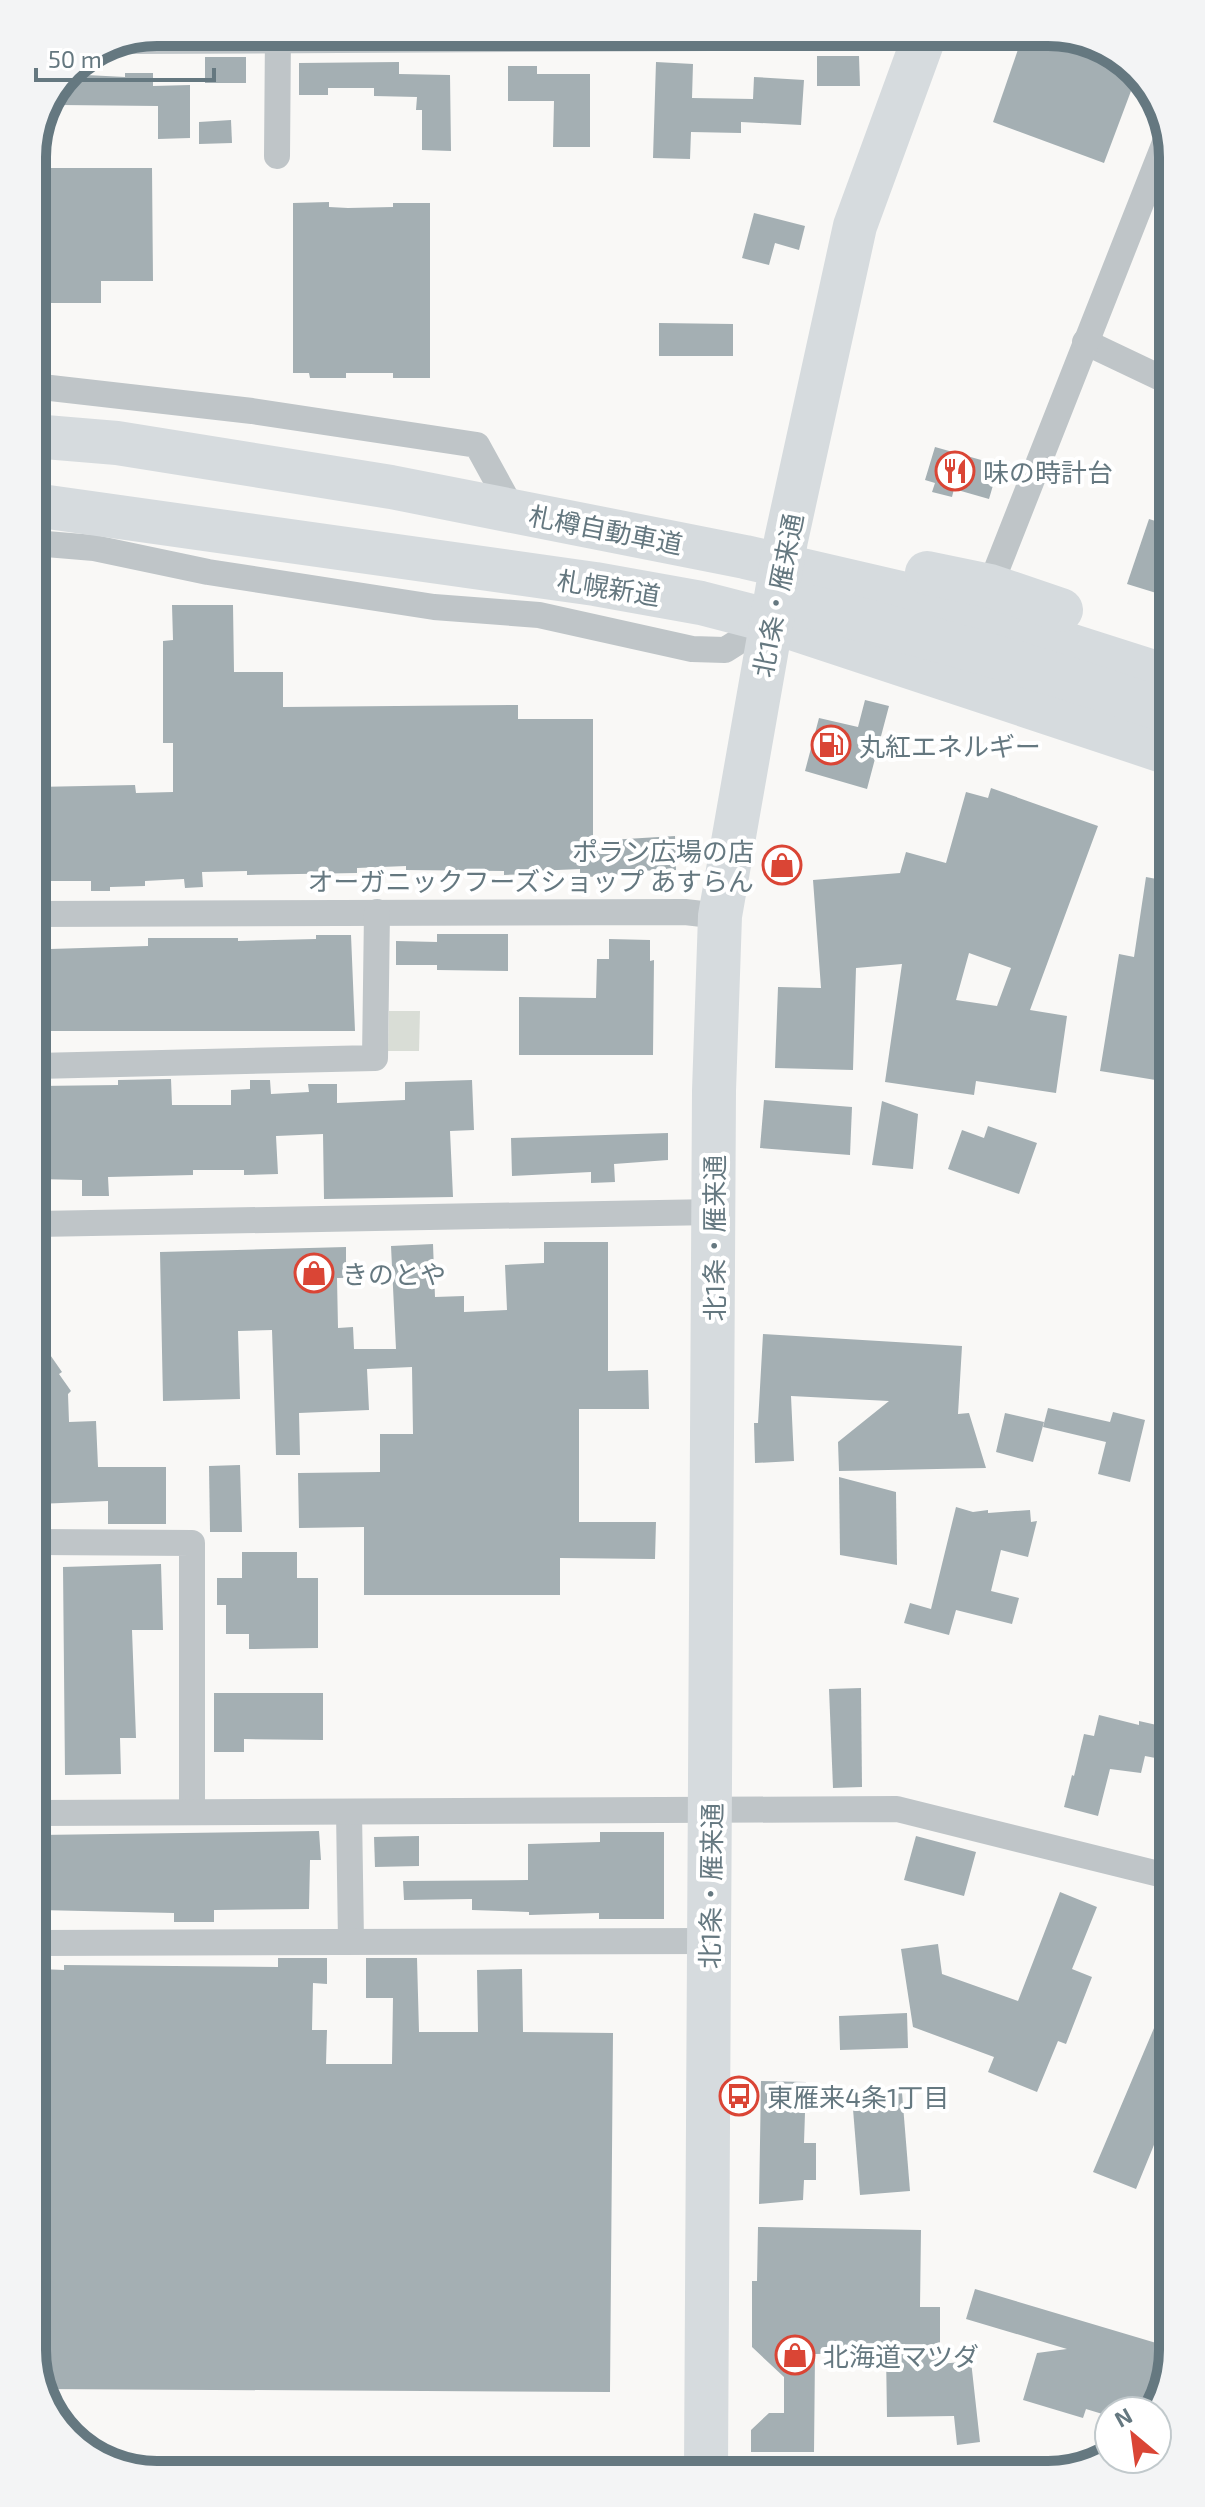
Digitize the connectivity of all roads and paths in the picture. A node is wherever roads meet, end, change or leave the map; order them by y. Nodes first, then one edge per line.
1 (278, 46) edge
2 (921, 46) edge
3 (277, 156) dead end
4 (1159, 157) edge
5 (1085, 342) junction
6 (1159, 377) edge
7 (46, 387) edge
8 (46, 413) edge
9 (46, 437) edge
10 (46, 456) edge
11 (46, 481) edge
12 (415, 487) junction
13 (505, 496) junction
14 (46, 507) edge
15 (46, 522) edge
16 (786, 540) junction
17 (46, 544) edge
18 (595, 584) junction
19 (990, 586) junction
20 (771, 621) junction
21 (1159, 643) edge
22 (1159, 674) edge
23 (1159, 709) edge
24 (1159, 750) edge
25 (377, 912) junction
26 (46, 914) edge
27 (720, 916) junction
28 (46, 1066) edge
29 (714, 1212) junction
30 (46, 1224) edge
31 (46, 1542) edge
32 (711, 1811) junction
33 (192, 1812) junction
34 (349, 1812) junction
35 (46, 1813) edge
36 (1159, 1874) edge
37 (351, 1941) junction
38 (710, 1941) junction
39 (46, 1943) edge
40 (706, 2461) edge

1 - 3 street
2 - 16 highway, 北1条・雁来通
4 - 5 street
5 - 6 street
5 - 19 street
7 - 13 street
8 - 12 highway
9 - 22 highway, 札樽自動車道
10 - 12 highway
11 - 23 highway, 札樽自動車道
12 - 13 highway
13 - 16 highway
14 - 18 highway, 札幌新道
15 - 18 highway
16 - 19 highway
16 - 20 highway, 北1条・雁来通
17 - 20 street
18 - 20 highway, 札幌新道
19 - 21 highway
20 - 24 highway, 札幌新道
20 - 27 highway, 北1条・雁来通
25 - 26 street
25 - 27 street
25 - 28 street
27 - 29 highway, 北1条・雁来通
29 - 30 street
29 - 32 highway, 北1条・雁来通
31 - 33 street
32 - 34 street
32 - 36 street
32 - 38 highway, 北1条・雁来通
33 - 34 street
33 - 35 street
34 - 37 street
37 - 38 street
37 - 39 street
38 - 40 highway, 北1条・雁来通

